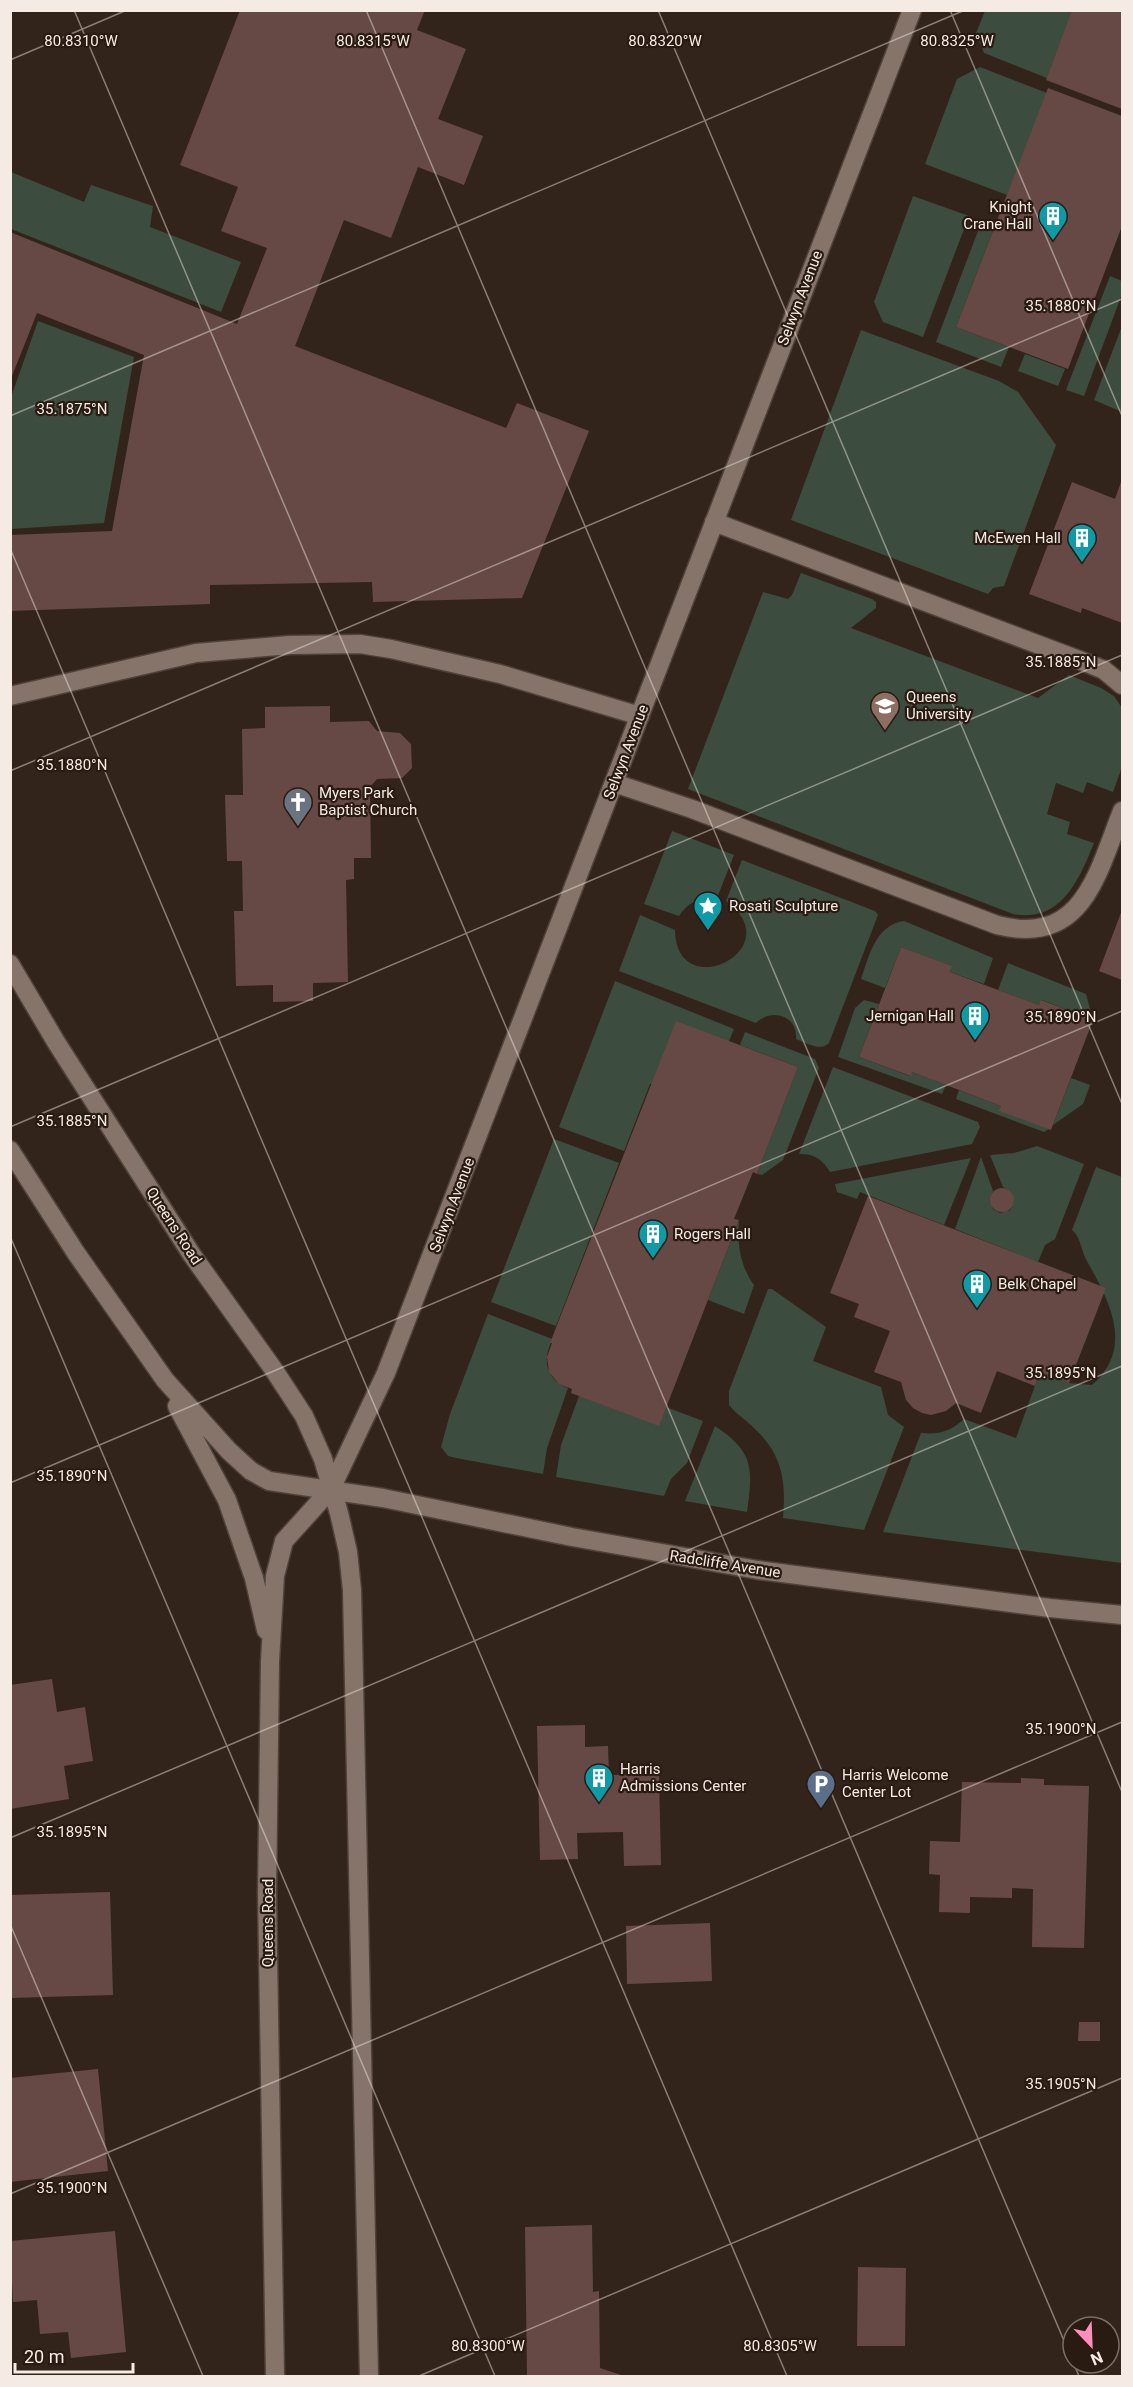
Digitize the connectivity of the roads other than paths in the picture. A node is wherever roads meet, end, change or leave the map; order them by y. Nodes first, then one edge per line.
1 (912, 10) edge
2 (714, 522) junction
3 (1122, 685) edge
4 (10, 696) edge
5 (640, 716) junction
6 (614, 783) junction
7 (1122, 811) edge
8 (10, 964) edge
9 (10, 1150) edge
10 (165, 1380) junction
11 (331, 1489) junction
12 (1122, 1615) edge
13 (270, 1661) junction
14 (274, 2376) edge
15 (369, 2376) edge

1 - 2 street, Selwyn Avenue
2 - 3 street
2 - 5 street, Selwyn Avenue
4 - 5 street
5 - 6 street, Selwyn Avenue
6 - 7 street
6 - 11 street, Selwyn Avenue
8 - 11 street, Queens Road
9 - 10 street
10 - 11 street
10 - 13 street
11 - 12 street, Radcliffe Avenue
11 - 13 street, Queens Road
11 - 15 street, Queens Road
13 - 14 street, Queens Road

